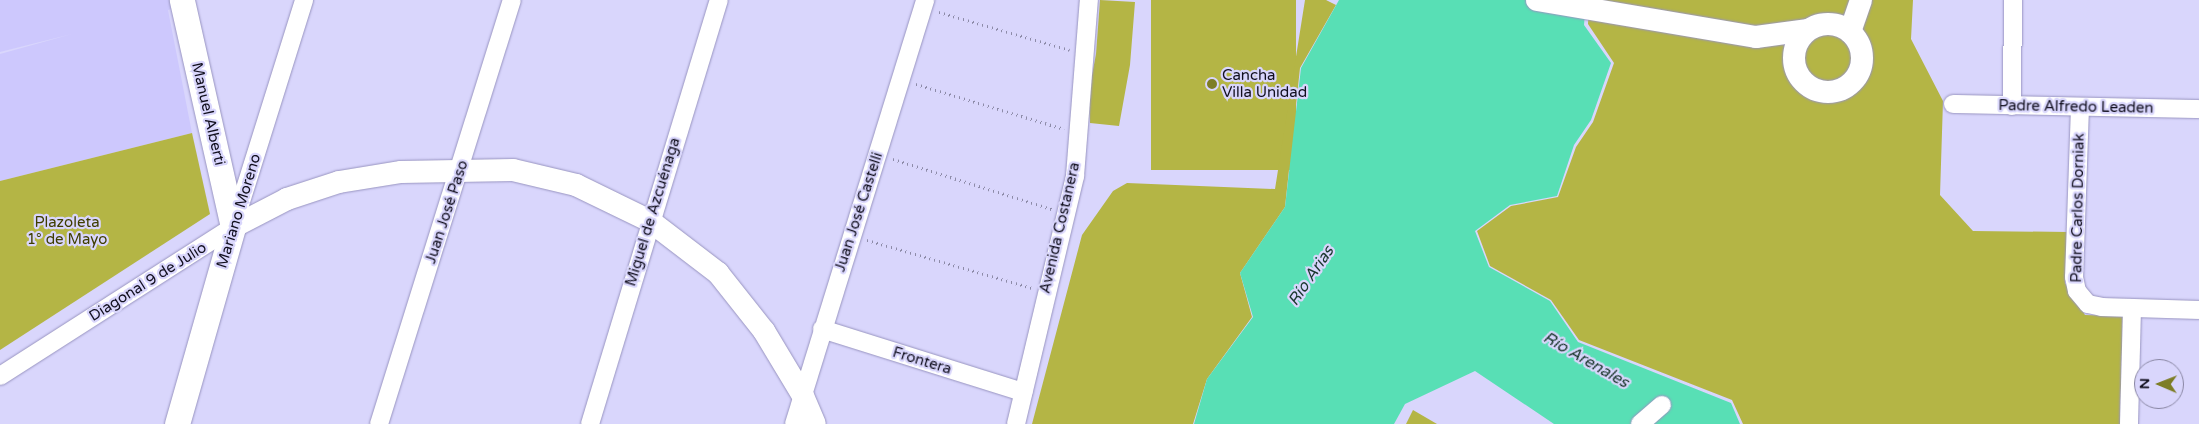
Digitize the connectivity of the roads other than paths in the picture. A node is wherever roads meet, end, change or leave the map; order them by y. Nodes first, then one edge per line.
1 (182, 0) edge
2 (304, 0) edge
3 (512, 0) edge
4 (719, 0) edge
5 (1089, 0) edge
6 (1537, 0) edge
7 (1848, 0) edge
8 (1861, 0) edge
9 (2014, 0) edge
10 (924, 3) edge
11 (1829, 23) junction
12 (1808, 30) junction
13 (1850, 32) junction
14 (1756, 37) junction
15 (1797, 72) junction
16 (1953, 104) dead end
17 (2012, 106) junction
18 (2080, 107) junction
19 (2199, 109) edge
20 (461, 169) junction
21 (650, 221) junction
22 (233, 227) junction
23 (2132, 308) junction
24 (2199, 310) edge
25 (822, 329) junction
26 (0, 376) edge
27 (1023, 392) junction
28 (803, 396) junction
29 (1662, 404) dead end
30 (178, 424) edge
31 (379, 424) edge
32 (590, 424) edge
33 (794, 424) edge
34 (815, 424) edge
35 (1016, 424) edge
36 (1640, 424) edge
37 (2129, 424) edge

1 - 22 main road, Manuel Alberti
2 - 22 street, Mariano Moreno
3 - 20 street, Juan José Paso
4 - 21 street, Miguel de Azcuénaga
5 - 27 street, Avenida Costanera
6 - 14 street
7 - 11 street
8 - 13 street
9 - 17 street
10 - 25 street, Juan José Castelli
11 - 12 street
11 - 13 street
12 - 14 street
12 - 15 street
13 - 15 street
14 - 15 street
16 - 17 street, Padre Alfredo Leaden
17 - 18 street, Padre Alfredo Leaden
18 - 19 street, Padre Alfredo Leaden
18 - 23 street, Padre Carlos Dorniak
20 - 21 street, Diagonal 9 de Julio
20 - 22 street, Diagonal 9 de Julio
20 - 31 street, Juan José Paso
21 - 28 street, Diagonal 9 de Julio
21 - 32 street, Miguel de Azcuénaga
22 - 26 street, Diagonal 9 de Julio
22 - 30 main road, Mariano Moreno
23 - 24 street
23 - 37 street
25 - 27 street, Frontera
25 - 28 street, Juan José Castelli
27 - 35 street, Avenida Costanera
28 - 33 street, Juan José Castelli
28 - 34 street, Diagonal 9 de Julio
29 - 36 street

